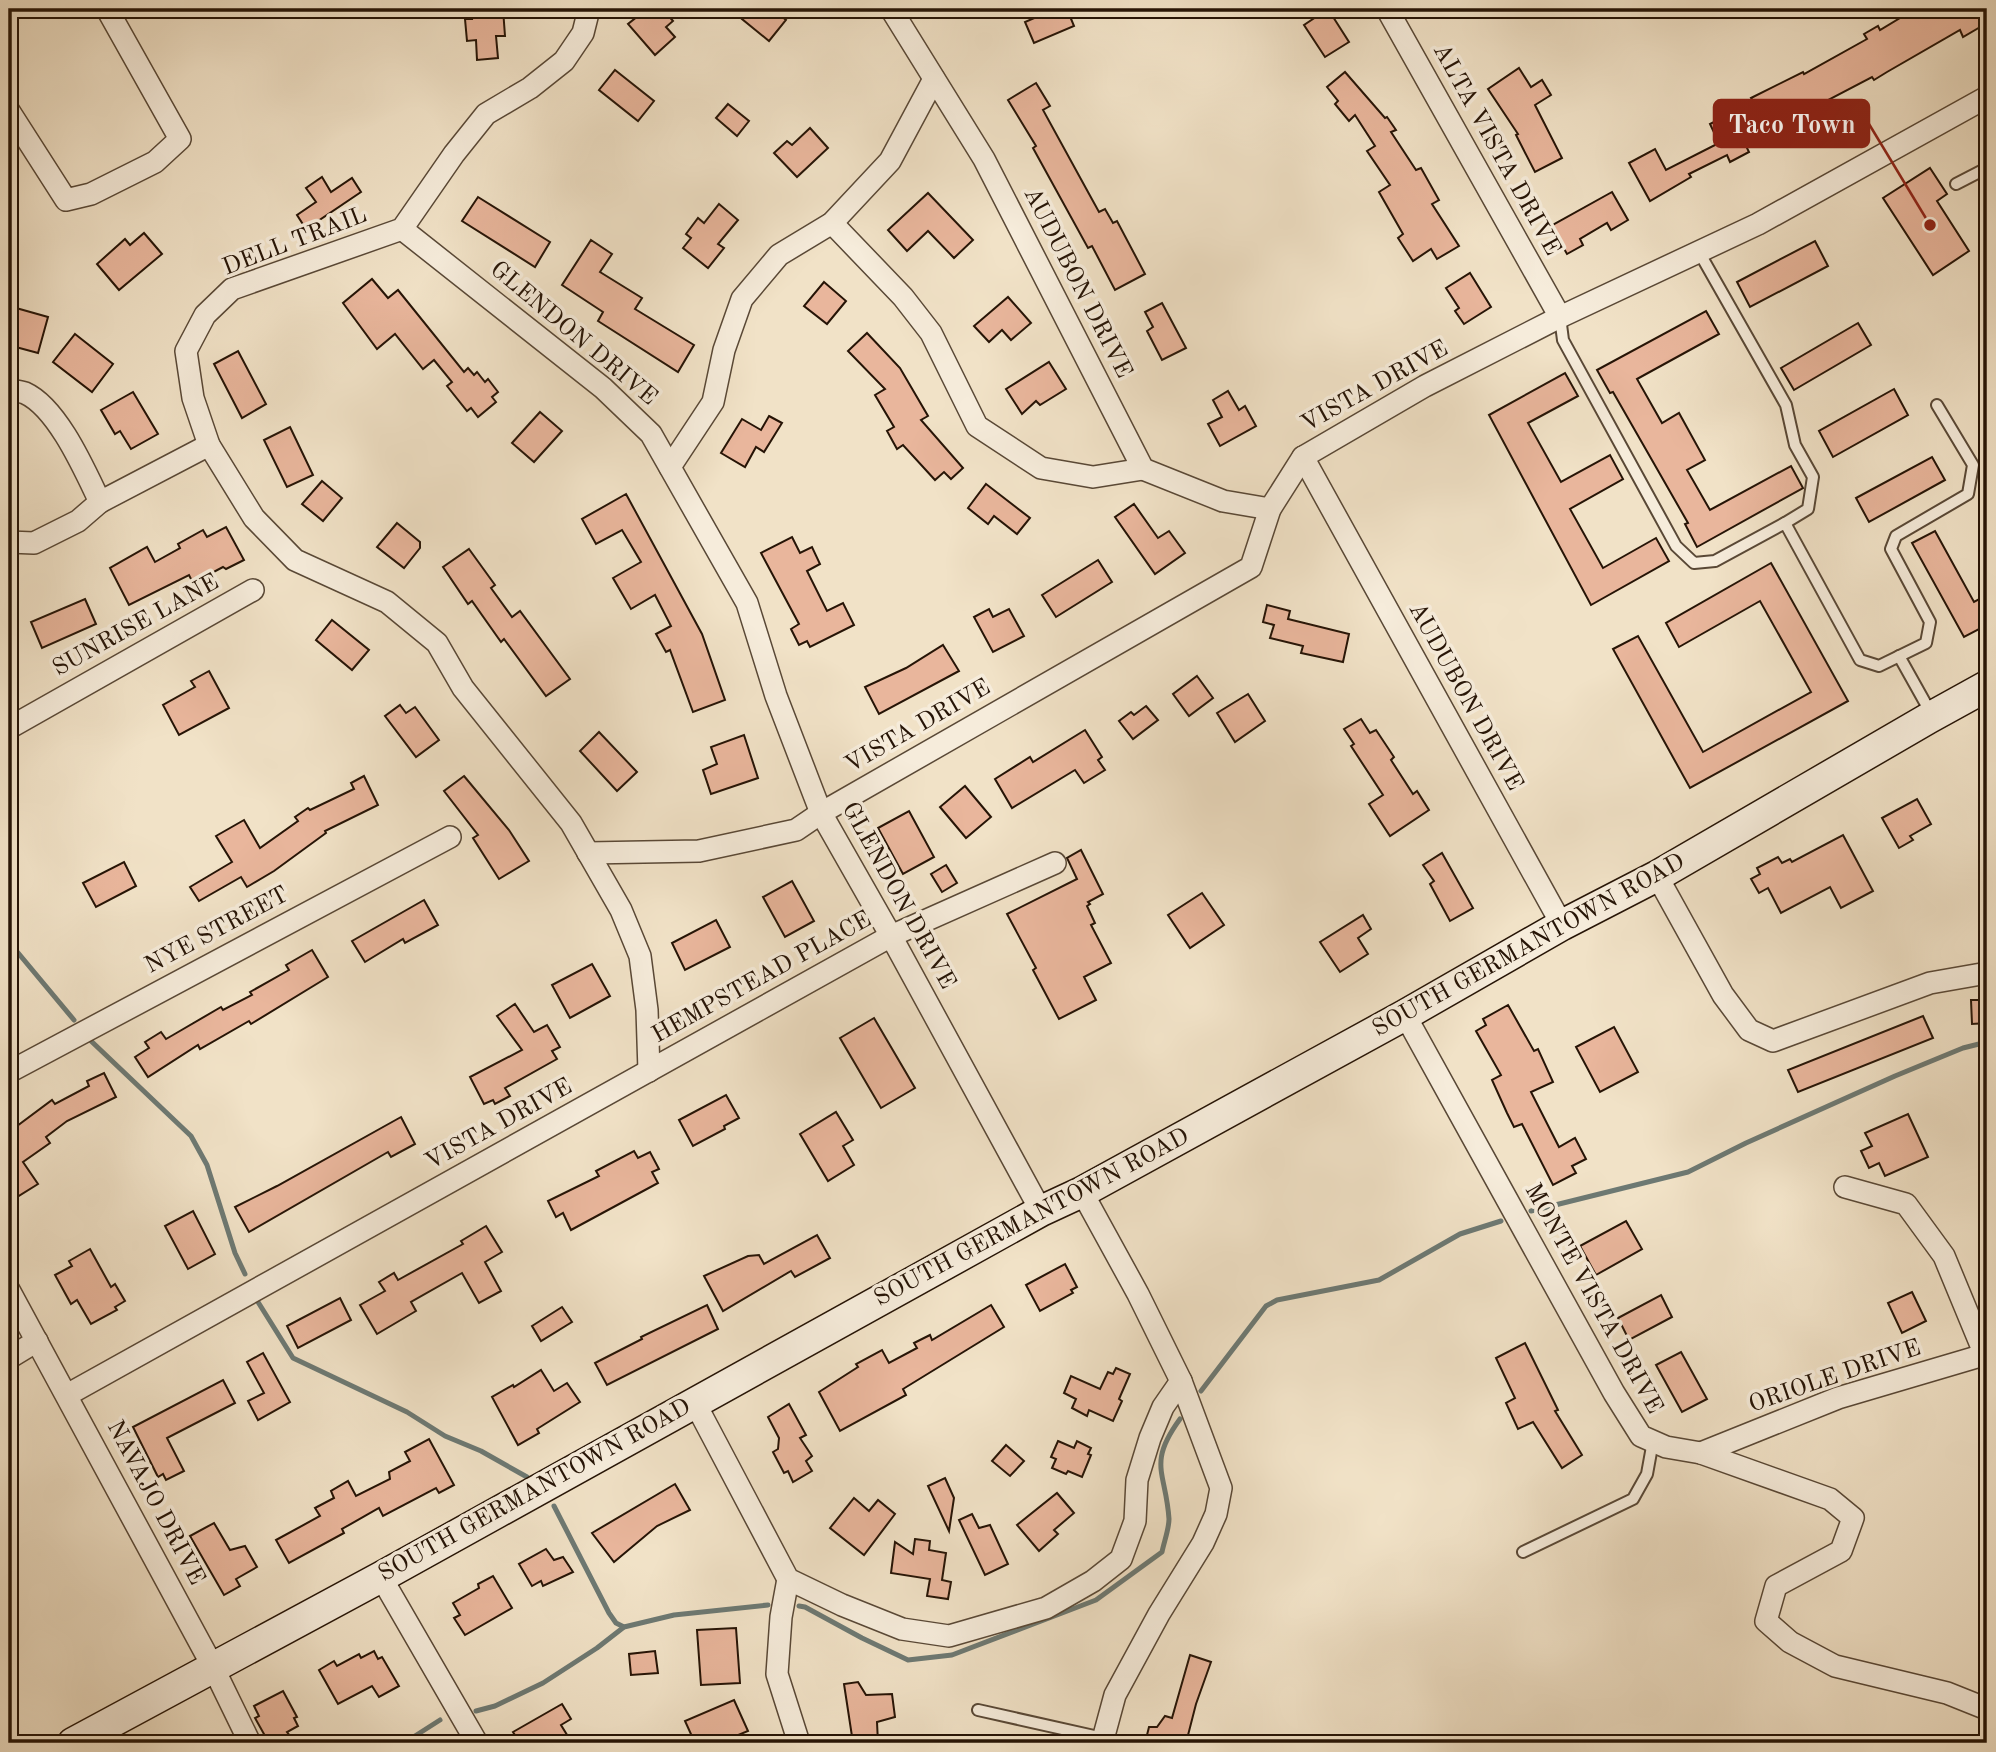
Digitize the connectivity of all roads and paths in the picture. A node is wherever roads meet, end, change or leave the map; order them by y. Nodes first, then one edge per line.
1 (107, 9) edge
2 (589, 9) edge
3 (891, 9) edge
4 (1387, 9) edge
5 (934, 79) junction
6 (1987, 97) edge
7 (9, 111) edge
8 (1987, 168) edge
9 (1956, 184) dead end
10 (832, 223) junction
11 (402, 229) junction
12 (1699, 252) junction
13 (1560, 317) junction
14 (9, 390) edge
15 (1937, 405) dead end
16 (209, 445) junction
17 (1303, 457) junction
18 (670, 467) junction
19 (1143, 469) junction
20 (100, 502) junction
21 (1270, 509) junction
22 (1785, 523) junction
23 (9, 542) edge
24 (253, 590) dead end
25 (1899, 656) junction
26 (1987, 687) edge
27 (1932, 716) junction
28 (9, 728) edge
29 (821, 813) junction
30 (450, 837) dead end
31 (588, 853) junction
32 (1055, 863) dead end
33 (1657, 876) junction
34 (1562, 925) junction
35 (891, 936) junction
36 (1987, 972) edge
37 (1405, 1015) junction
38 (649, 1071) junction
39 (9, 1072) edge
40 (1845, 1187) dead end
41 (1082, 1192) junction
42 (1041, 1211) junction
43 (9, 1290) edge
44 (37, 1341) junction
45 (1986, 1355) edge
46 (9, 1358) edge
47 (1181, 1381) junction
48 (67, 1395) junction
49 (695, 1403) junction
50 (1653, 1441) junction
51 (1700, 1453) junction
52 (1523, 1552) dead end
53 (381, 1577) junction
54 (788, 1579) junction
55 (213, 1667) junction
56 (1987, 1709) edge
57 (978, 1710) dead end
58 (469, 1730) edge
59 (1102, 1741) edge
60 (73, 1743) edge
61 (250, 1743) edge
62 (799, 1743) edge

1 - 7 street
2 - 11 street, DELL TRAIL
3 - 5 street, AUDUBON DRIVE
4 - 13 street, ALTA VISTA DRIVE
5 - 10 street
5 - 19 street, AUDUBON DRIVE
6 - 12 street, VISTA DRIVE
8 - 9 lane
10 - 18 street
10 - 19 street
11 - 16 street, DELL TRAIL
11 - 18 street, GLENDON DRIVE
12 - 13 street, VISTA DRIVE
12 - 22 lane
13 - 17 street, VISTA DRIVE
13 - 22 lane
14 - 20 street
15 - 25 lane
16 - 20 street
16 - 31 street, DELL TRAIL
17 - 21 street, VISTA DRIVE
17 - 34 street, AUDUBON DRIVE
18 - 29 street, GLENDON DRIVE
19 - 21 street
20 - 23 street
21 - 29 street, VISTA DRIVE
22 - 25 lane
24 - 28 street, SUNRISE LANE
25 - 27 lane
26 - 27 main road, SOUTH GERMANTOWN ROAD
27 - 33 main road, SOUTH GERMANTOWN ROAD
29 - 31 street, VISTA DRIVE
29 - 35 street, GLENDON DRIVE
30 - 39 street, NYE STREET
31 - 38 street
32 - 35 street, HEMPSTEAD PLACE
33 - 34 main road, SOUTH GERMANTOWN ROAD
33 - 36 street
34 - 37 main road, SOUTH GERMANTOWN ROAD
35 - 38 street, HEMPSTEAD PLACE
35 - 42 street, GLENDON DRIVE
37 - 41 main road, SOUTH GERMANTOWN ROAD
37 - 50 street, MONTE VISTA DRIVE
38 - 48 street, VISTA DRIVE
40 - 45 street
41 - 42 main road, SOUTH GERMANTOWN ROAD
41 - 47 street
42 - 49 main road, SOUTH GERMANTOWN ROAD
43 - 44 street, NAVAJO DRIVE
44 - 46 street
44 - 48 street, NAVAJO DRIVE
45 - 51 street, ORIOLE DRIVE
47 - 54 street
47 - 59 street
48 - 55 street, NAVAJO DRIVE
49 - 53 main road, SOUTH GERMANTOWN ROAD
49 - 54 street
50 - 51 street, MONTE VISTA DRIVE
50 - 52 lane
51 - 56 street, MONTE VISTA DRIVE
53 - 55 main road, SOUTH GERMANTOWN ROAD
53 - 58 street
54 - 62 street
55 - 60 main road, SOUTH GERMANTOWN ROAD
55 - 61 street, NAVAJO DRIVE
57 - 59 lane

